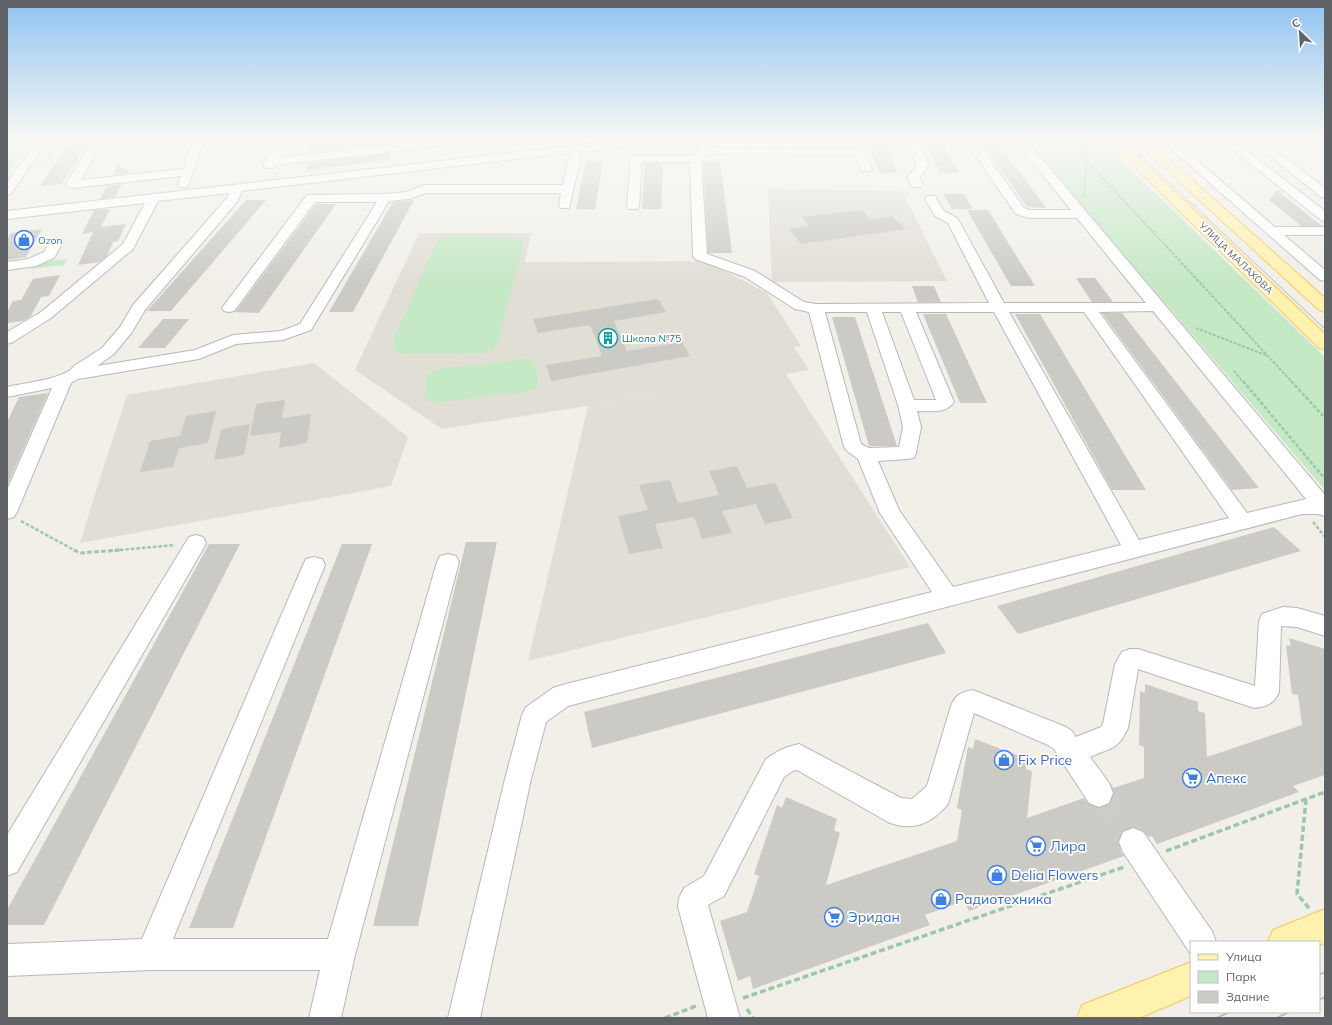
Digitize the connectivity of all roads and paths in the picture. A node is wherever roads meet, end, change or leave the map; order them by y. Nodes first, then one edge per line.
1 (183, 187) edge
2 (249, 187) edge
3 (635, 187) edge
4 (701, 187) edge
5 (1003, 187) edge
6 (1059, 187) edge
7 (1085, 187) edge
8 (1110, 187) edge
9 (1157, 187) edge
10 (1192, 187) edge
11 (1221, 187) edge
12 (1286, 187) edge
13 (1316, 187) edge
14 (238, 188) junction
15 (424, 189) joint
16 (568, 189) joint
17 (1325, 194) edge
18 (180, 195) junction
19 (154, 198) junction
20 (385, 198) junction
21 (931, 199) dead end
22 (1084, 199) dead end
23 (565, 205) dead end
24 (633, 206) dead end
25 (1081, 214) junction
26 (7, 215) edge
27 (1325, 217) edge
28 (1272, 231) junction
29 (1325, 231) edge
30 (56, 242) dead end
31 (7, 266) edge
32 (1325, 277) edge
33 (784, 282) dead end
34 (786, 296) junction
35 (800, 306) junction
36 (1088, 307) junction
37 (1157, 307) junction
38 (1325, 307) edge
39 (229, 308) dead end
40 (816, 308) junction
41 (873, 308) junction
42 (907, 308) junction
43 (999, 308) junction
44 (778, 309) dead end
45 (1191, 326) dead end
46 (7, 339) edge
47 (1325, 344) edge
48 (1268, 357) junction
49 (68, 377) junction
50 (7, 392) edge
51 (907, 404) junction
52 (1325, 418) edge
53 (866, 455) junction
54 (1324, 508) edge
55 (14, 516) edge
56 (1243, 523) junction
57 (196, 543) joint
58 (1134, 550) junction
59 (448, 562) dead end
60 (314, 565) dead end
61 (948, 598) junction
62 (1325, 626) edge
63 (1071, 752) junction
64 (1325, 792) edge
65 (1100, 793) tunnel mouth
66 (1306, 799) junction
67 (1139, 851) junction
68 (7, 862) edge
69 (1325, 926) edge
70 (1200, 941) edge
71 (1288, 941) edge
72 (151, 954) junction
73 (339, 955) junction
74 (7, 960) edge
75 (1190, 979) edge
76 (721, 1007) edge
77 (325, 1018) edge
78 (464, 1018) edge
79 (665, 1018) edge
80 (1095, 1018) edge

1 - 18 street
2 - 14 street
3 - 24 street
4 - 34 street
5 - 25 street
6 - 25 street
7 - 22 path
8 - 48 path
9 - 47 main road, УЛИЦА МАЛАХОВА
10 - 38 main road, УЛИЦА МАЛАХОВА
11 - 28 street
12 - 27 street
13 - 17 street
14 - 18 street
14 - 49 street
15 - 16 street
15 - 20 street
16 - 23 street
18 - 19 street
19 - 26 street
19 - 46 street
20 - 39 street
20 - 49 street
21 - 43 street
25 - 37 street
28 - 29 street
28 - 32 street
30 - 31 street
33 - 34 street
34 - 35 street
35 - 40 street
35 - 44 street
36 - 37 street
36 - 43 street
36 - 56 street
37 - 54 street
40 - 41 street
40 - 53 street
41 - 42 street
41 - 51 street
42 - 43 street
42 - 51 street
43 - 58 street
45 - 48 path
48 - 52 path
49 - 50 street
49 - 55 street
51 - 53 street
53 - 61 street
54 - 56 street
55 - 57 path
56 - 58 street
57 - 68 street
58 - 61 street
59 - 73 street
60 - 72 street
61 - 78 street
62 - 63 street
63 - 65 street
63 - 76 street
64 - 66 path
66 - 67 path
66 - 69 path
67 - 70 street
67 - 76 path
69 - 71 main road
72 - 73 street
72 - 74 street
73 - 77 street
75 - 80 main road
76 - 79 path

